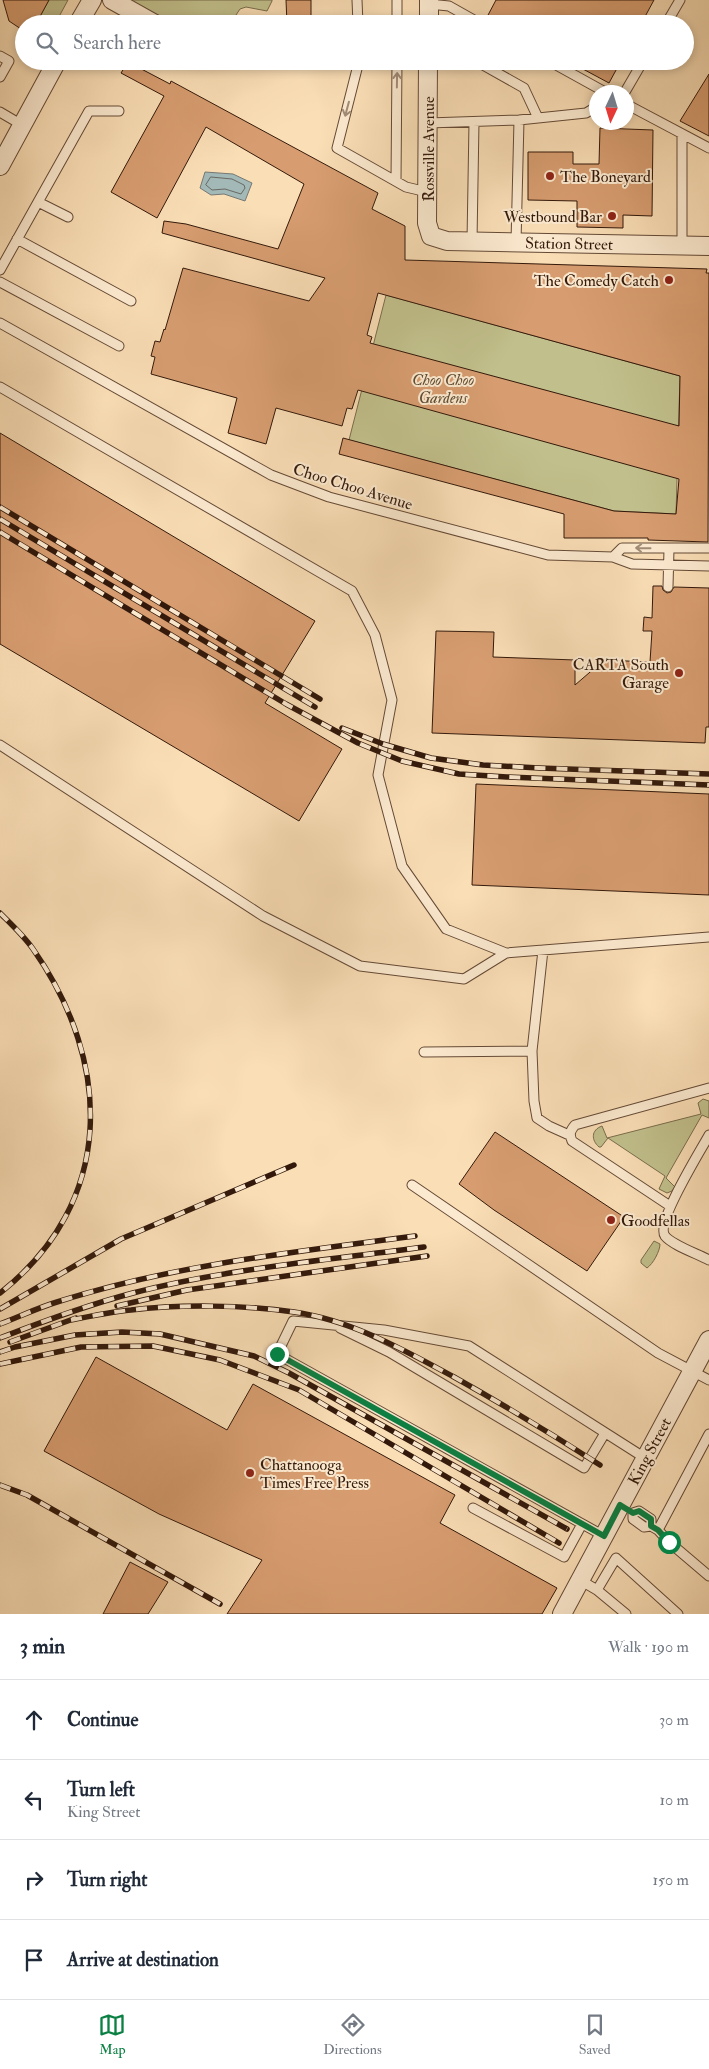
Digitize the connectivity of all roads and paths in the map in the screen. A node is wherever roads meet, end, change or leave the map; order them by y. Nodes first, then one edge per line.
1 (92, 0) edge
2 (112, 0) edge
3 (357, 0) edge
4 (397, 0) edge
5 (680, 0) edge
6 (429, 2) edge
7 (83, 15) edge
8 (139, 15) edge
9 (358, 15) edge
10 (397, 15) edge
11 (429, 15) edge
12 (465, 15) edge
13 (671, 15) edge
14 (0, 56) edge
15 (52, 70) edge
16 (357, 70) edge
17 (397, 70) edge
18 (428, 70) edge
19 (492, 70) edge
20 (565, 70) edge
21 (638, 70) edge
22 (0, 77) edge
23 (592, 85) edge
24 (629, 85) edge
25 (634, 108) edge
26 (119, 111) dead end
27 (589, 111) edge
28 (0, 112) edge
29 (538, 118) junction
30 (519, 120) junction
31 (474, 122) junction
32 (428, 123) junction
33 (22, 125) junction
34 (682, 134) junction
35 (709, 148) edge
36 (0, 166) edge
37 (396, 182) junction
38 (427, 192) junction
39 (38, 202) junction
40 (68, 217) dead end
41 (431, 236) joint
42 (17, 239) junction
43 (472, 241) junction
44 (516, 242) junction
45 (682, 245) junction
46 (709, 246) edge
47 (0, 270) edge
48 (0, 282) edge
49 (130, 301) dead end
50 (0, 324) edge
51 (119, 346) dead end
52 (0, 387) edge
53 (709, 548) edge
54 (669, 549) junction
55 (613, 557) junction
56 (668, 565) junction
57 (709, 566) edge
58 (668, 587) dead end
59 (0, 745) edge
60 (709, 937) edge
61 (543, 950) junction
62 (506, 953) junction
63 (424, 1052) dead end
64 (532, 1052) junction
65 (709, 1088) edge
66 (570, 1135) junction
67 (709, 1135) edge
68 (412, 1185) dead end
69 (670, 1206) junction
70 (709, 1260) edge
71 (335, 1325) junction
72 (709, 1340) edge
73 (691, 1372) junction
74 (709, 1380) edge
75 (606, 1433) junction
76 (709, 1434) edge
77 (645, 1458) junction
78 (473, 1508) dead end
79 (627, 1509) junction
80 (582, 1524) junction
81 (655, 1528) junction
82 (604, 1536) junction
83 (709, 1576) edge
84 (580, 1580) junction
85 (597, 1590) junction
86 (562, 1614) edge
87 (626, 1614) edge
88 (678, 1614) edge

1 - 7 street
2 - 8 street
3 - 9 lane
4 - 10 lane
5 - 13 lane
6 - 11 street
6 - 12 lane
14 - 22 lane
15 - 33 street
16 -> 37 lane
37 -> 17 lane
18 - 32 street, Rossville Avenue
19 - 29 lane
20 - 23 lane
21 - 24 lane
25 - 34 lane
26 - 39 lane
27 - 29 lane
28 - 33 lane
29 - 30 lane
30 - 31 lane
30 - 44 lane
31 - 32 lane
31 - 43 lane
32 - 38 street, Rossville Avenue
33 - 36 street
34 - 35 lane
34 - 45 lane
37 - 38 lane
38 - 41 street, Rossville Avenue
39 - 40 lane
39 - 42 lane
41 - 43 street, Station Street
42 - 47 lane
42 - 49 lane
43 - 44 street, Station Street
44 - 45 street, Station Street
45 - 46 street, Station Street
48 - 51 lane
50 - 55 lane, Choo Choo Avenue
52 - 62 lane
53 - 54 lane, Choo Choo Avenue
54 -> 55 lane, Choo Choo Avenue
54 - 56 lane
55 - 56 lane, Choo Choo Avenue
56 - 57 lane, Choo Choo Avenue
56 - 58 lane
59 - 62 lane
60 - 61 lane
61 - 62 lane
61 - 64 lane
63 - 64 lane
64 - 66 lane
65 - 66 lane
66 - 69 lane
67 - 69 lane
68 - 73 lane
69 - 70 lane
71 - 75 lane
71 - 75 lane
71 - 80 lane
72 - 73 street, King Street
73 - 74 lane
73 - 77 street, King Street
75 - 77 lane
76 - 81 lane
77 - 79 street, King Street
78 - 80 lane
79 - 81 lane
79 - 82 street, King Street
80 - 82 lane
81 - 83 lane
82 - 84 street, King Street
84 - 85 lane
84 - 86 street, King Street
85 - 87 lane
85 - 88 lane

